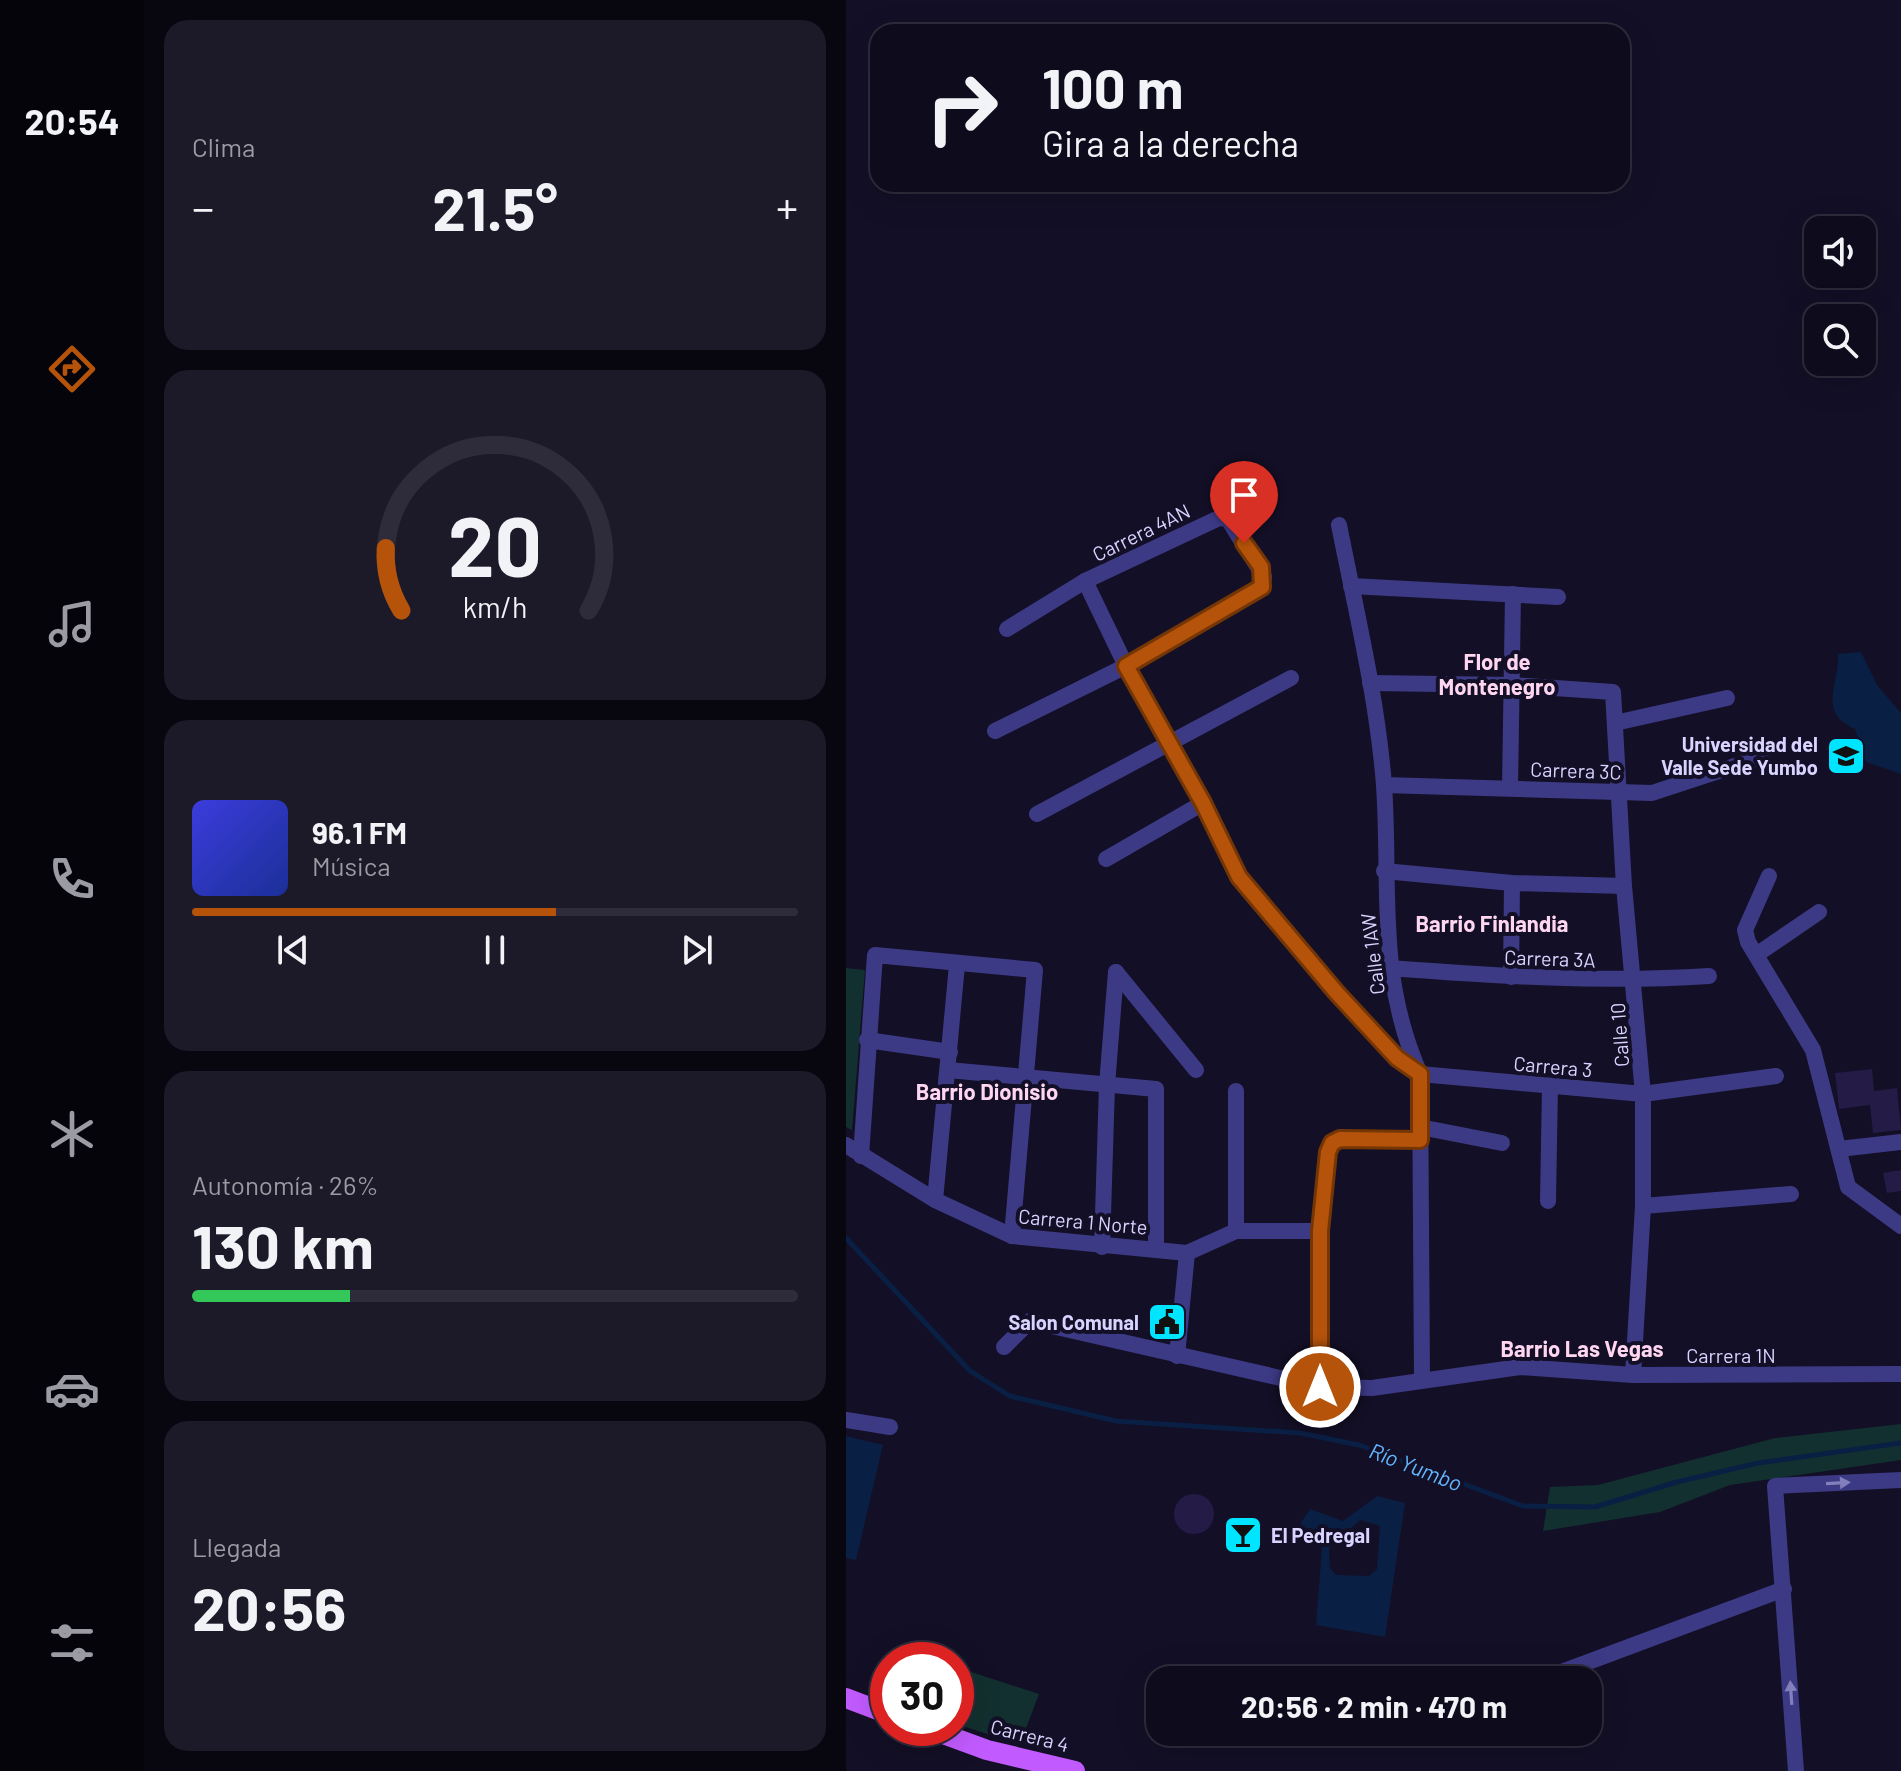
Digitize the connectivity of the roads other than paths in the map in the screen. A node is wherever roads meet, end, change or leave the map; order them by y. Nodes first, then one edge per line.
1 (1339, 525) dead end
2 (1085, 581) junction
3 (1351, 586) junction
4 (1513, 594) junction
5 (1558, 597) dead end
6 (1007, 629) dead end
7 (1126, 666) junction
8 (1291, 678) dead end
9 (1370, 683) junction
10 (1511, 685) junction
11 (1727, 698) dead end
12 (1615, 723) junction
13 (995, 731) dead end
14 (1171, 744) junction
15 (1762, 757) dead end
16 (1384, 785) junction
17 (1510, 788) junction
18 (1621, 791) junction
19 (1203, 803) junction
20 (1037, 814) dead end
21 (1106, 859) dead end
22 (1384, 871) junction
23 (1769, 876) dead end
24 (1512, 883) junction
25 (1624, 886) junction
26 (1819, 912) dead end
27 (1756, 955) junction
28 (957, 965) junction
29 (1389, 968) junction
30 (1709, 976) dead end
31 (1511, 977) junction
32 (1634, 981) junction
33 (867, 1040) junction
34 (950, 1052) junction
35 (948, 1070) junction
36 (1196, 1070) dead end
37 (1420, 1074) junction
38 (1776, 1076) dead end
39 (1025, 1077) junction
40 (1107, 1085) junction
41 (1550, 1086) junction
42 (1236, 1091) dead end
43 (1643, 1094) junction
44 (1420, 1134) junction
45 (1901, 1142) edge
46 (1502, 1143) dead end
47 (846, 1145) edge
48 (1839, 1149) junction
49 (861, 1156) junction
50 (1791, 1194) dead end
51 (935, 1200) junction
52 (1548, 1201) dead end
53 (1643, 1206) junction
54 (1901, 1226) edge
55 (1236, 1231) junction
56 (1320, 1231) junction
57 (1012, 1236) junction
58 (1102, 1247) junction
59 (1156, 1247) junction
60 (1187, 1253) junction
61 (1004, 1347) dead end
62 (1177, 1356) junction
63 (1901, 1374) edge
64 (1633, 1375) junction
65 (1422, 1379) junction
66 (1320, 1387) junction
67 (846, 1420) edge
68 (890, 1427) dead end
69 (1901, 1480) edge
70 (1784, 1589) junction
71 (1578, 1666) edge
72 (846, 1698) edge
73 (870, 1707) edge
74 (974, 1745) edge
75 (1075, 1771) edge
76 (1796, 1771) edge

1 - 3 street, Calle 1AW
2 - 6 street, Carrera 4AN
2 - 7 street
2 - 7 street, Carrera 4AN
3 - 4 street
3 - 9 street, Calle 1AW
4 - 5 street
4 - 10 street
7 - 13 street
7 - 14 street
8 - 14 street
9 - 10 street
9 - 16 street, Calle 1AW
10 - 12 street, Calle 10
10 - 17 street
11 - 12 street
12 - 18 street, Calle 10
14 - 19 street
14 - 20 street
15 - 18 street, Carrera 3C
16 - 17 street, Carrera 3C
16 - 22 street, Calle 1AW
17 - 18 street, Carrera 3C
18 - 25 street, Calle 10
19 - 21 street
19 - 37 street
22 - 24 street
22 - 29 street, Calle 1AW
23 - 27 street
24 - 25 street
24 - 31 street
25 - 32 street, Calle 10
26 - 27 street
27 - 48 street
28 - 33 street
28 - 34 street
28 - 39 street
29 - 31 street, Carrera 3A
29 - 37 street, Calle 1AW
30 - 32 street, Carrera 3A
31 - 32 street, Carrera 3A
32 - 43 street, Calle 10
33 - 34 street
33 - 49 street
34 - 35 street
35 - 39 street
35 - 51 street
36 - 40 street
37 - 41 street, Carrera 3
37 - 44 street, Calle 1AW
38 - 43 street, Carrera 3
39 - 40 street
39 - 57 street
40 - 58 street
40 - 59 street
41 - 43 street, Carrera 3
41 - 52 street
42 - 55 street
43 - 53 street, Calle 10
44 - 46 street
44 - 56 street
44 - 65 street, Calle 1AW
45 - 48 street
47 - 49 street, Carrera 1 Norte
48 - 54 street
49 - 51 street, Carrera 1 Norte
50 - 53 street
51 - 57 street, Carrera 1 Norte
53 - 64 street, Calle 10
55 - 56 street
55 - 60 street
56 - 66 street
57 - 58 street, Carrera 1 Norte
58 - 59 street, Carrera 1 Norte
59 - 60 street, Carrera 1 Norte
60 - 62 street
61 - 62 street, Carrera 1N
62 - 66 street, Carrera 1N
63 - 64 street, Carrera 1N
64 - 65 street, Carrera 1N
65 - 66 street, Carrera 1N
67 - 68 street
70 -> 69 street
70 - 71 street
76 -> 70 street
72 - 73 main road
74 - 75 main road, Carrera 4

